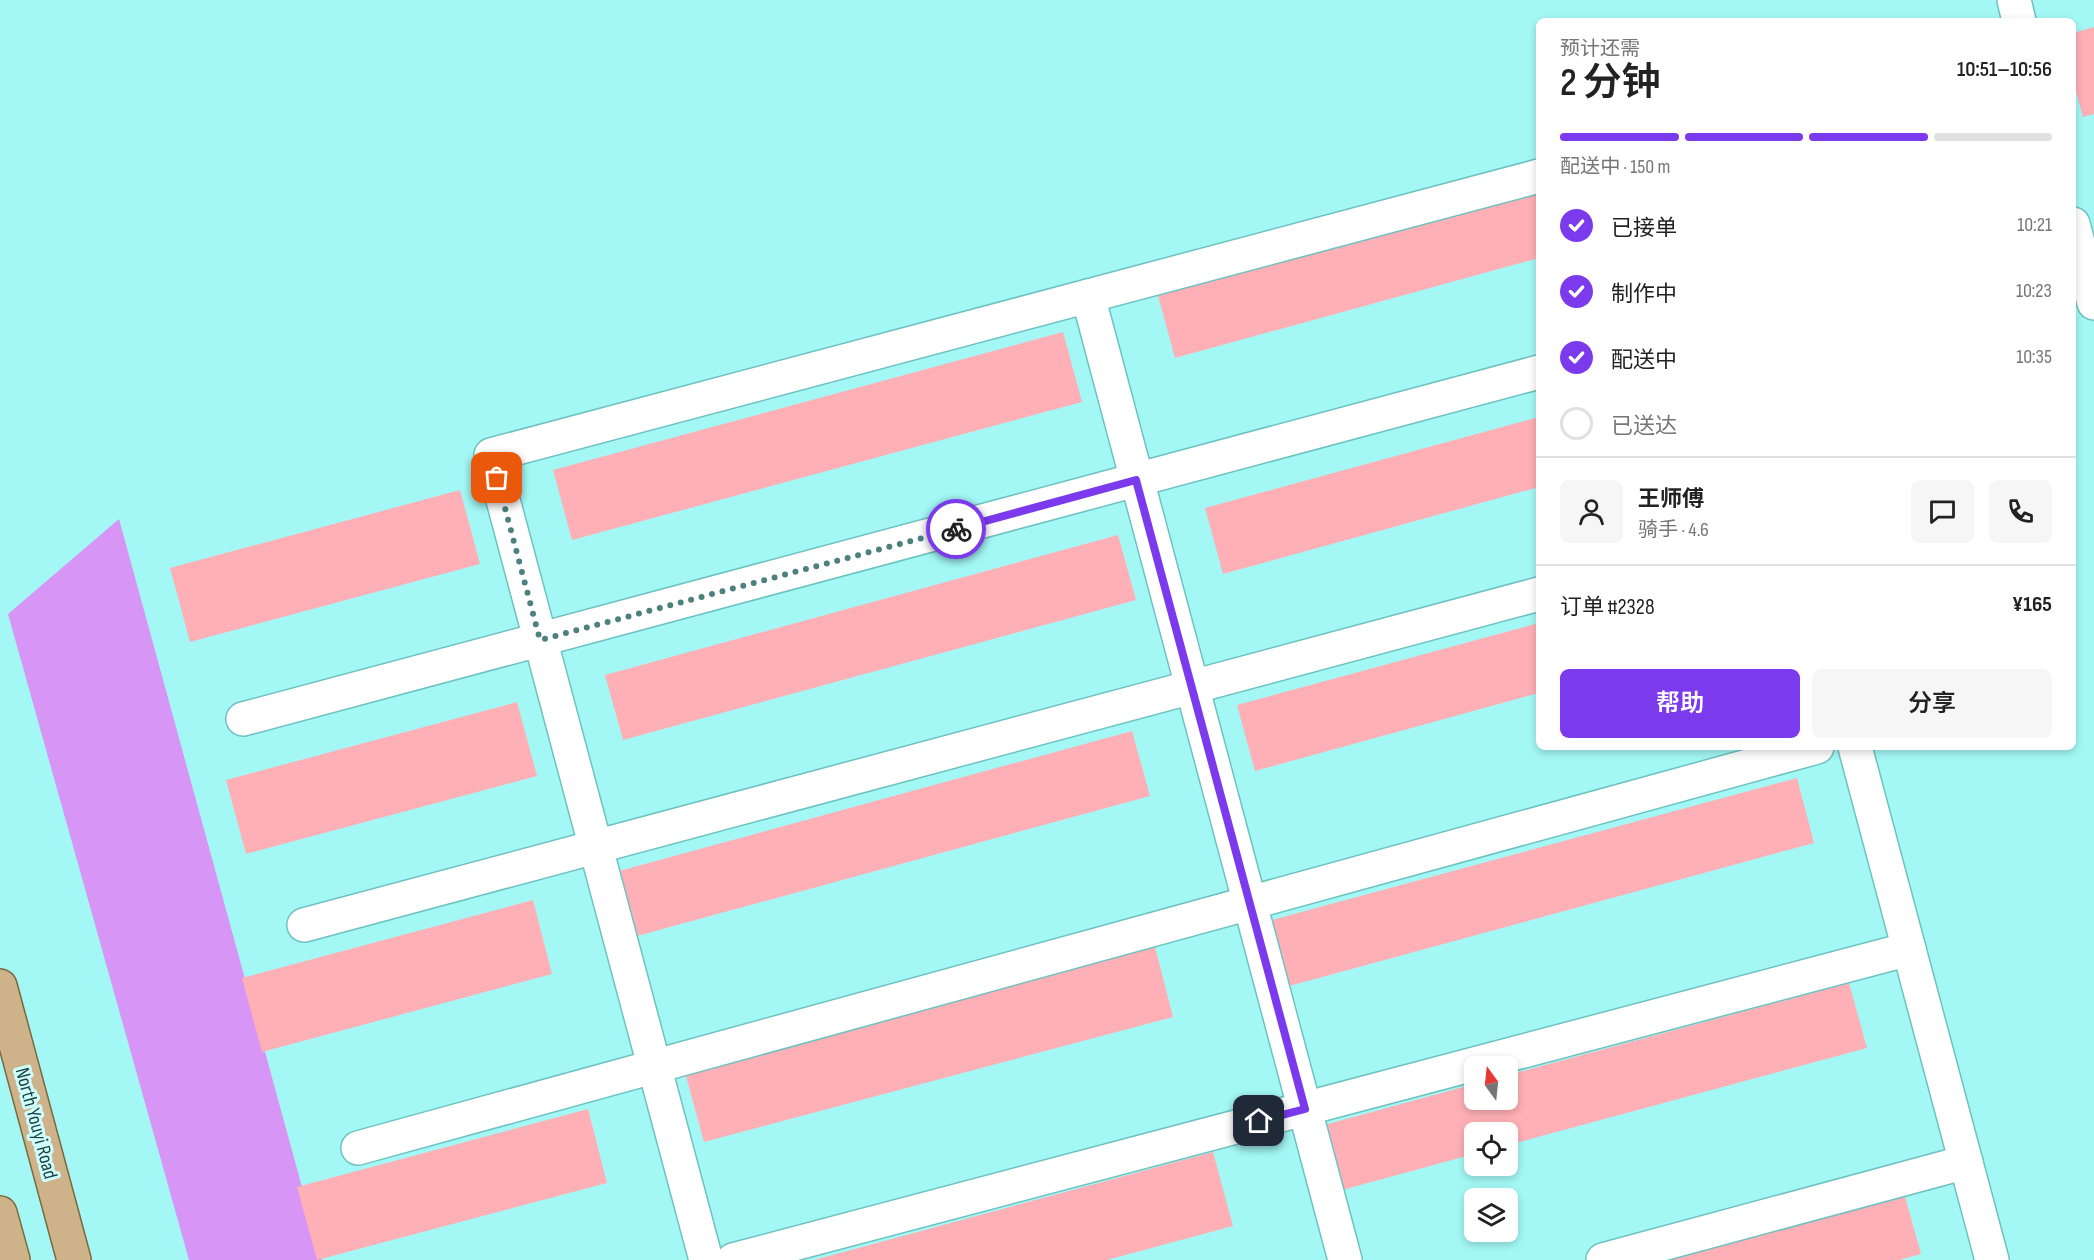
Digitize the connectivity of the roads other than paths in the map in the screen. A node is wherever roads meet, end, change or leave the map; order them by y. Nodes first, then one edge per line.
1 (2014, 0) edge
2 (2018, 18) edge
3 (1536, 177) edge
4 (2076, 235) edge
5 (1088, 296) junction
6 (2094, 303) edge
7 (1536, 373) edge
8 (1136, 480) junction
9 (1536, 595) edge
10 (540, 640) junction
11 (1192, 687) junction
12 (243, 720) dead end
13 (1806, 750) edge
14 (1856, 750) edge
15 (596, 847) junction
16 (1249, 903) junction
17 (304, 925) dead end
18 (1909, 949) junction
19 (0, 986) edge
20 (654, 1066) junction
21 (1305, 1109) junction
22 (358, 1148) dead end
23 (1966, 1162) junction
24 (0, 1213) edge
25 (13, 1260) edge
26 (74, 1260) edge
27 (706, 1260) edge
28 (733, 1260) edge
29 (1345, 1260) edge
30 (1603, 1260) edge
31 (1992, 1260) edge

1 - 2 street
3 - 5 street
4 - 6 street
5 - 8 street
5 - 10 street
7 - 8 street
8 - 10 street
8 - 11 street
9 - 11 street
10 - 12 street
10 - 15 street
11 - 15 street
11 - 16 street
13 - 16 street
14 - 18 street
15 - 17 street
15 - 20 street
16 - 20 street
16 - 21 street
18 - 21 street
18 - 23 street
19 - 26 main road, North Youyi Road
20 - 22 street
20 - 27 street
21 - 28 street
21 - 29 street
23 - 30 street
23 - 31 street
24 - 25 main road

